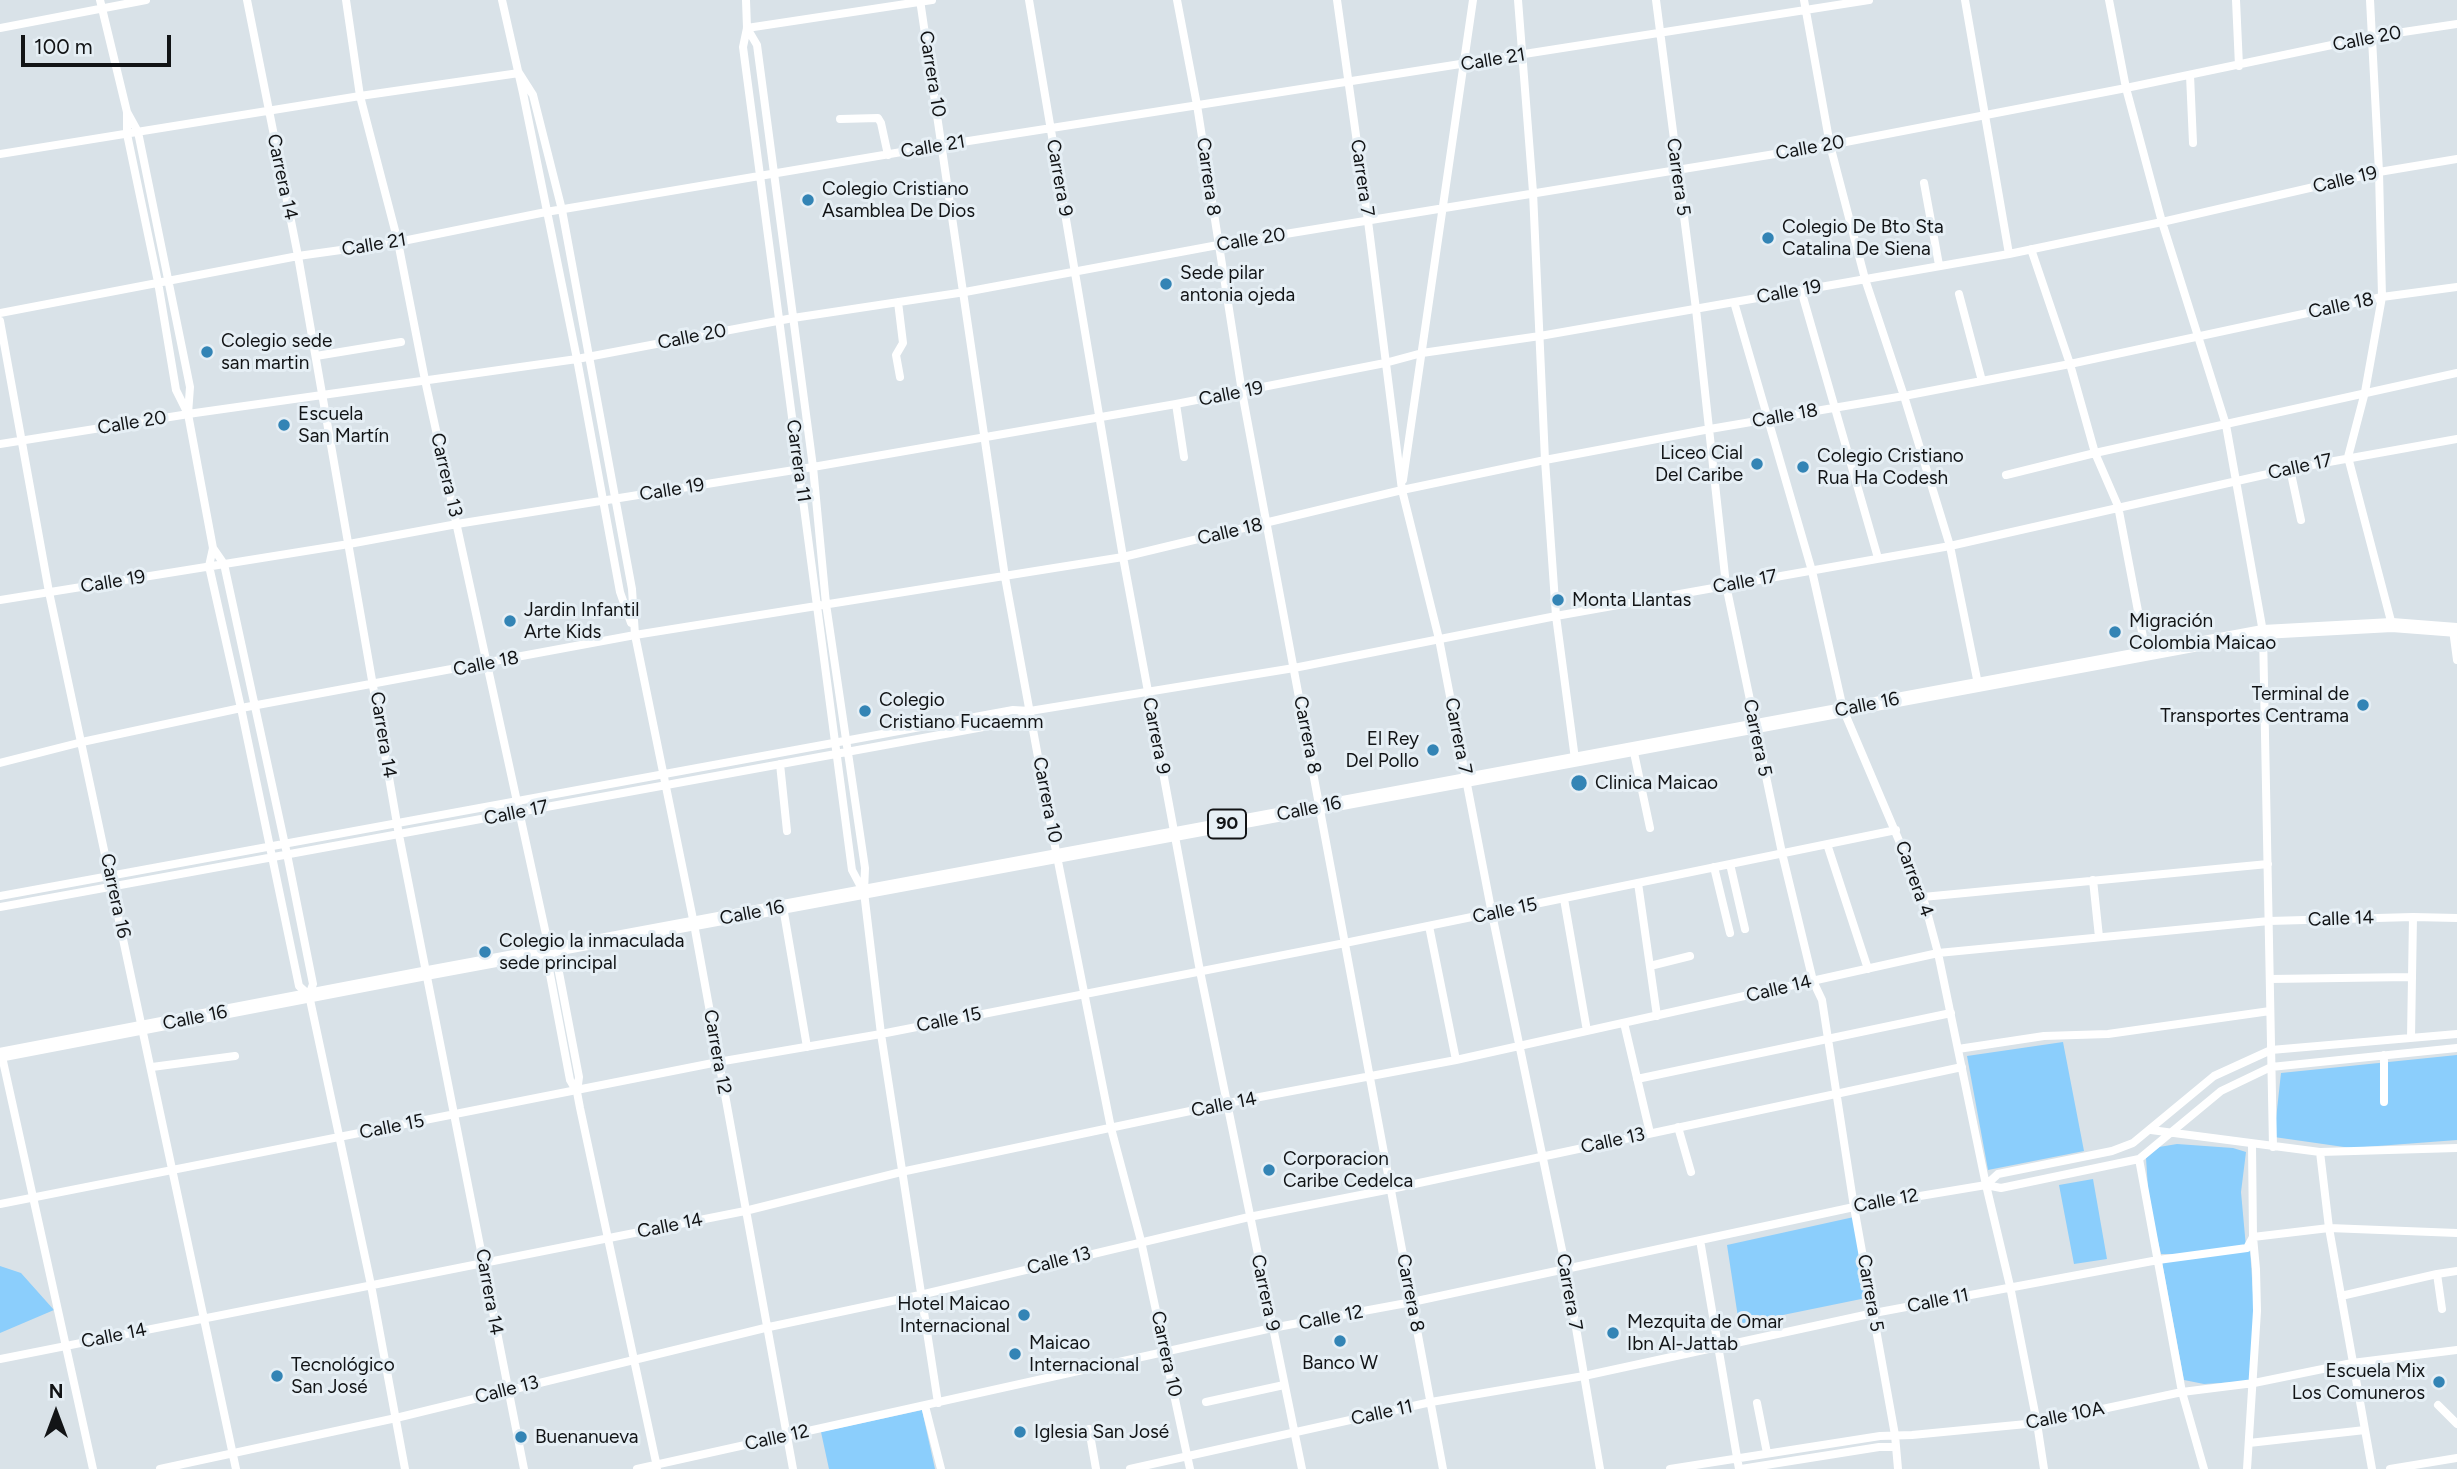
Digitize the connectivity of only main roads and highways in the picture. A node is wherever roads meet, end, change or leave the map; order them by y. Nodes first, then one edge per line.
1 (2455, 630) edge
2 (0, 1053) edge

1 - 2 highway, Calle 16 / 90

